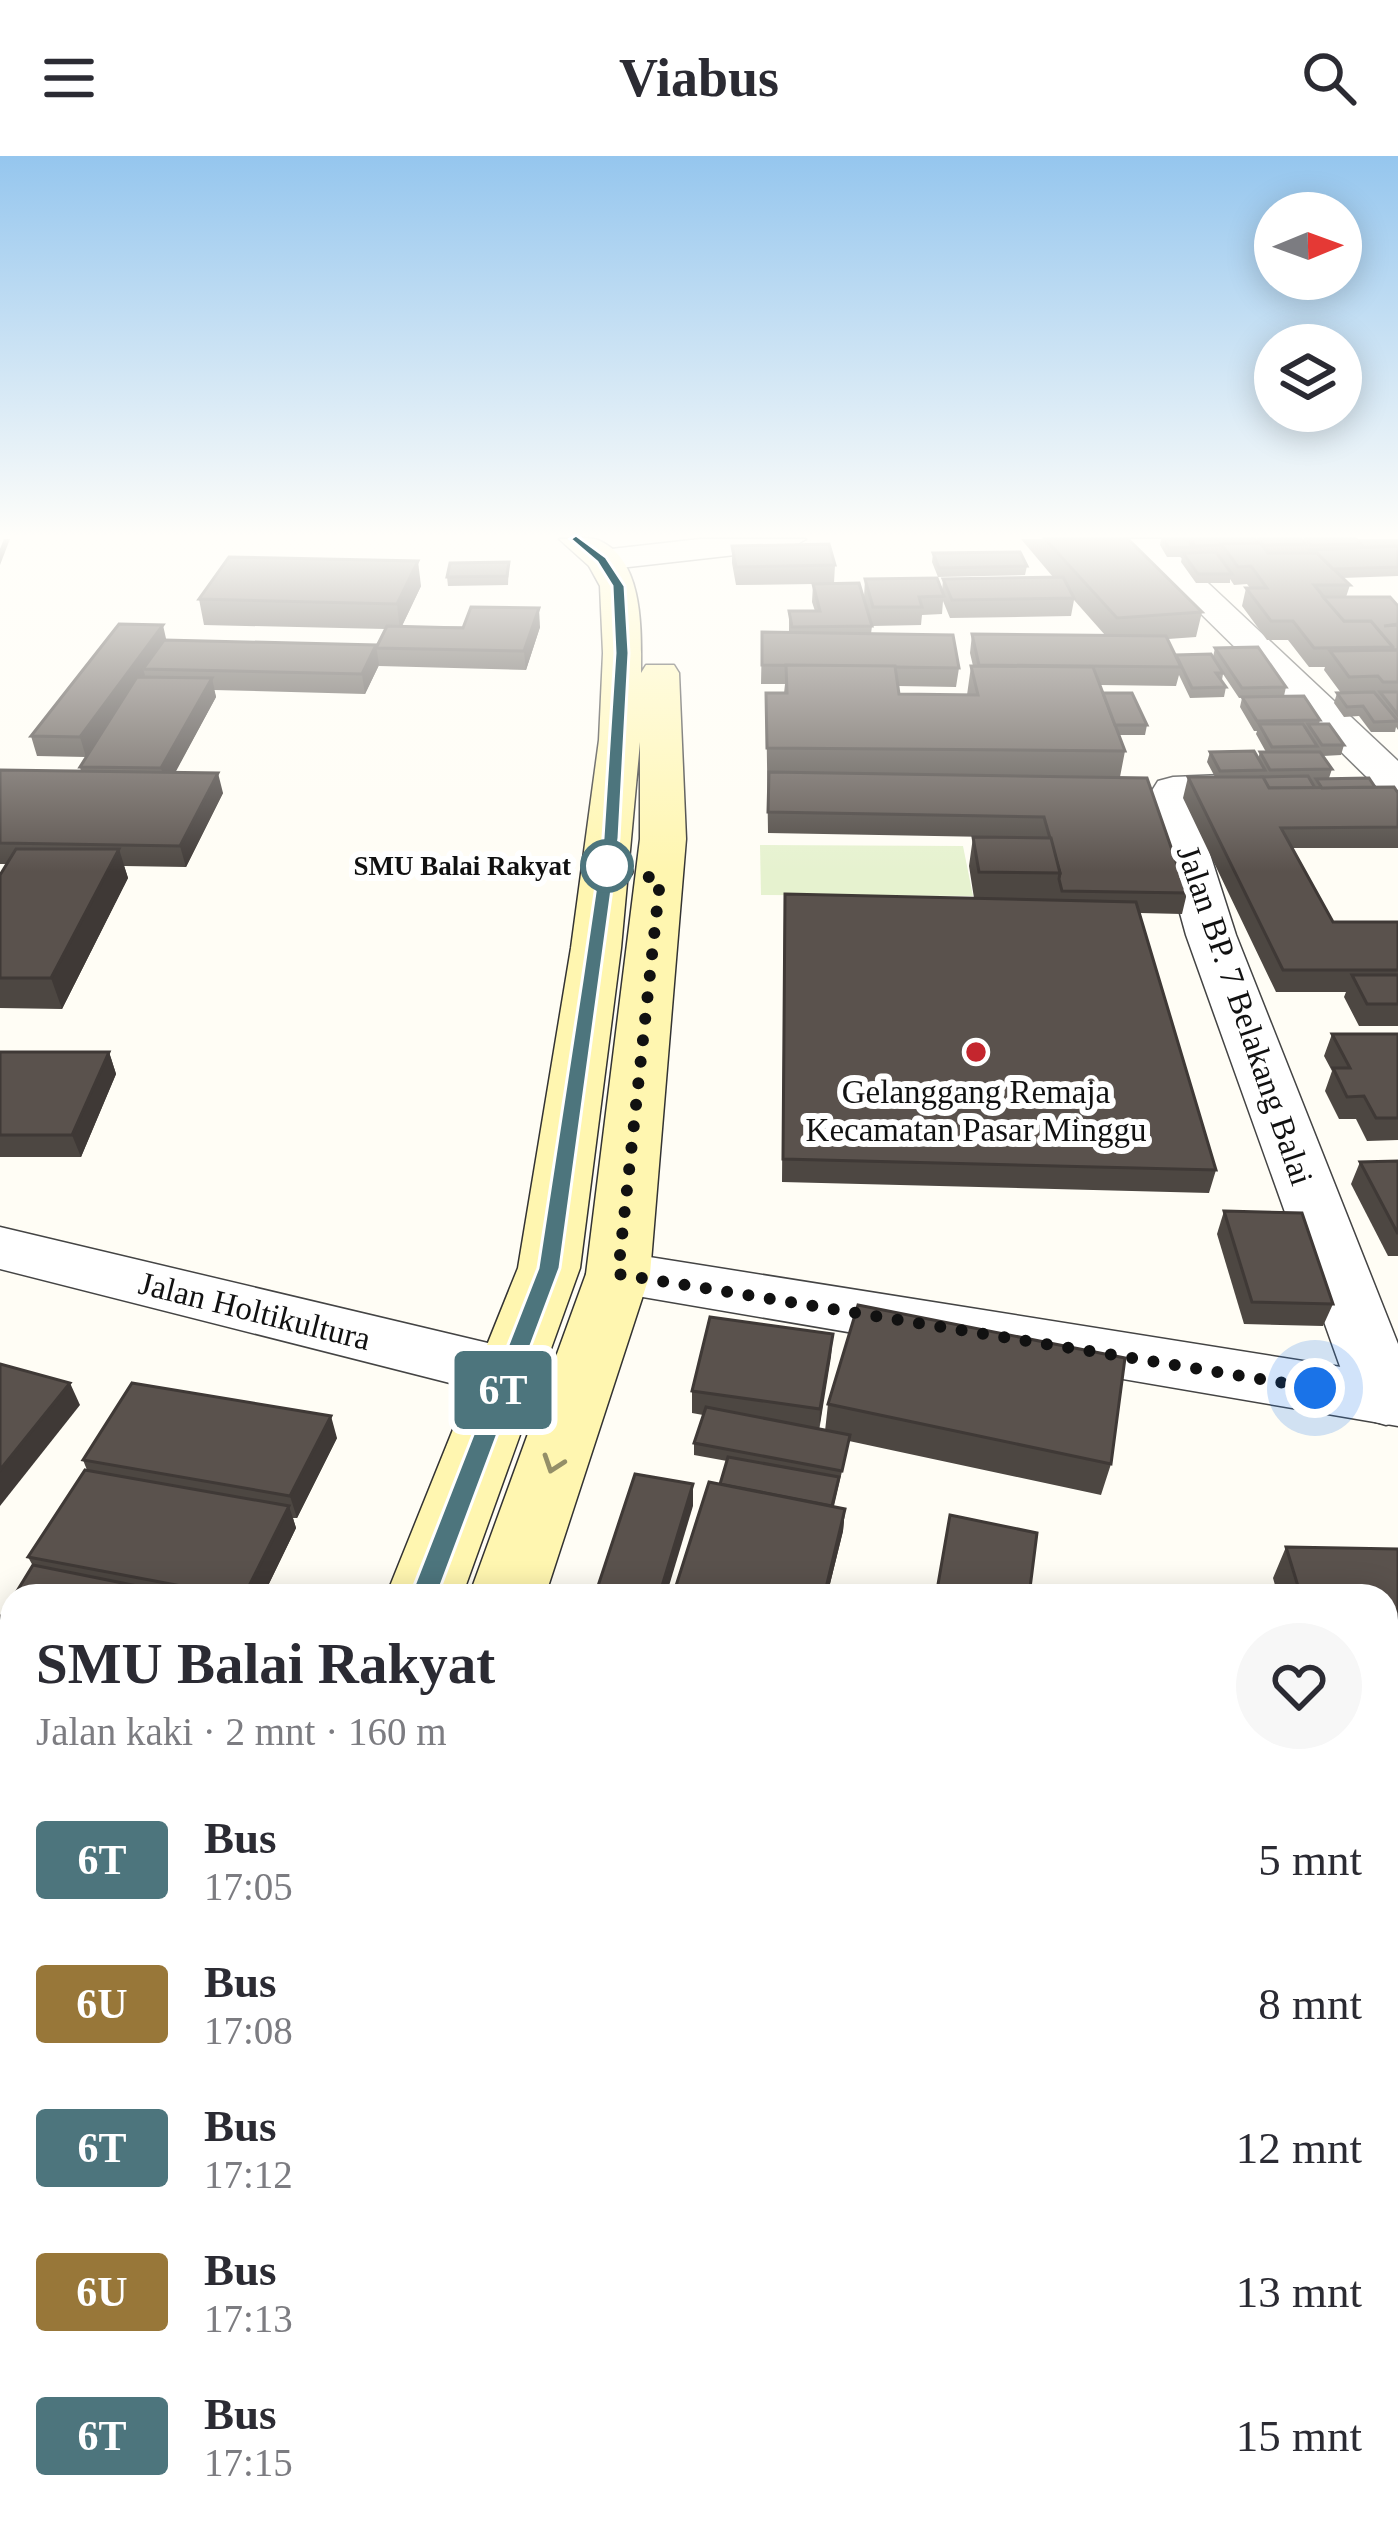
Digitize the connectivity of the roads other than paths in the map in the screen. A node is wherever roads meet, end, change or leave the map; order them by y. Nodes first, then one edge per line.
1 (622, 650) edge
2 (656, 650) edge
3 (1261, 650) edge
4 (1328, 668) edge
5 (1282, 669) junction
6 (1398, 784) edge
7 (1320, 785) edge
8 (0, 1248) edge
9 (618, 1274) junction
10 (509, 1372) junction
11 (1392, 1401) edge
12 (429, 1584) edge
13 (511, 1584) edge

1 - 10 main road
2 - 9 main road
3 - 5 street
4 - 5 street
5 - 6 street
7 - 11 street, Jalan BP. 7 Belakang Balai
8 - 10 street, Jalan Holtikultura
9 - 11 street
9 -> 13 main road
10 - 12 main road

